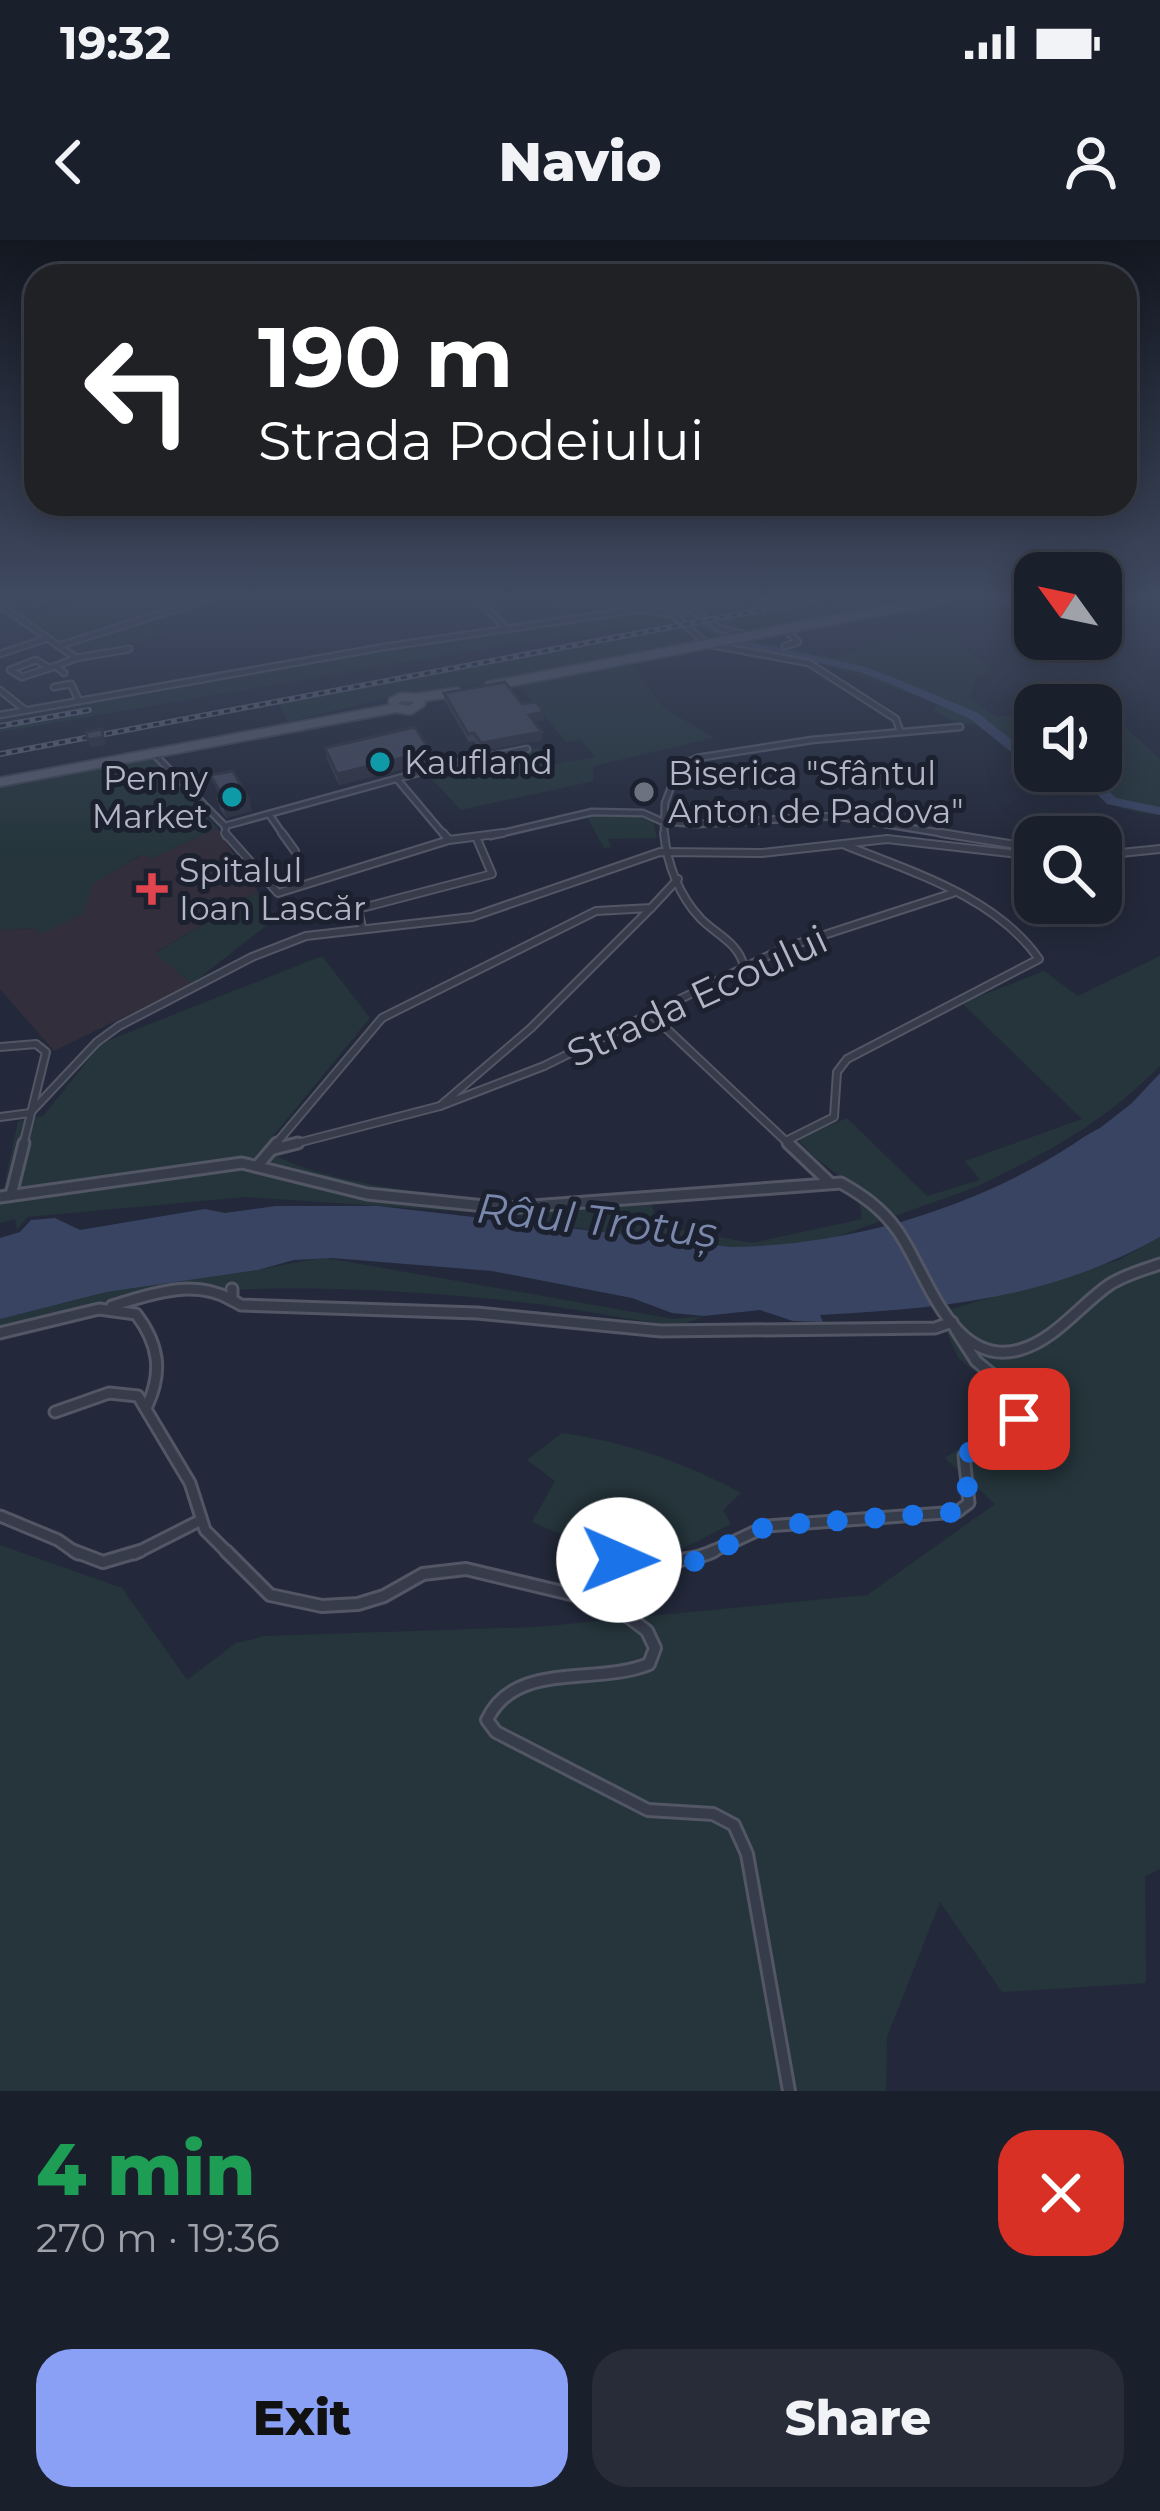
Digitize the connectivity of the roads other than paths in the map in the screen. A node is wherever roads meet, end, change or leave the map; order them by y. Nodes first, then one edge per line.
1 (63, 685) edge
2 (72, 685) edge
3 (169, 685) edge
4 (496, 685) edge
5 (844, 685) edge
6 (0, 687) edge
7 (54, 688) dead end
8 (483, 688) edge
9 (460, 692) edge
10 (79, 701) junction
11 (26, 711) junction
12 (0, 716) edge
13 (960, 727) dead end
14 (900, 731) junction
15 (526, 749) dead end
16 (152, 752) junction
17 (397, 779) junction
18 (0, 782) edge
19 (269, 814) junction
20 (661, 821) junction
21 (225, 826) junction
22 (477, 839) junction
23 (449, 840) junction
24 (843, 844) junction
25 (1014, 848) edge
26 (1160, 849) edge
27 (1014, 850) edge
28 (295, 851) dead end
29 (667, 852) junction
30 (1122, 853) edge
31 (678, 879) junction
32 (955, 892) junction
33 (651, 908) junction
34 (362, 927) junction
35 (744, 968) junction
36 (651, 1014) junction
37 (0, 1047) edge
38 (440, 1106) junction
39 (30, 1113) junction
40 (0, 1117) edge
41 (786, 1141) junction
42 (272, 1150) junction
43 (257, 1165) junction
44 (830, 1182) junction
45 (11, 1195) junction
46 (0, 1197) edge
47 (1160, 1264) edge
48 (99, 1309) junction
49 (954, 1326) junction
50 (0, 1334) edge
51 (147, 1406) junction
52 (55, 1412) dead end
53 (0, 1516) edge
54 (201, 1520) junction
55 (605, 1602) junction
56 (789, 2091) edge

1 - 7 street
2 - 10 street
3 - 10 street
4 - 8 main road
5 - 14 street
6 - 11 street
9 - 16 main road
10 - 11 street
11 - 12 street
13 - 14 street
14 - 20 street
15 - 17 street
16 - 18 main road
16 - 21 street
17 - 19 street
17 - 23 street
19 - 21 street
19 - 28 street
20 - 22 street
20 - 25 street
20 - 29 street
21 - 23 street
22 - 23 street
22 - 34 street
24 - 27 street
24 - 29 street
24 - 32 street
26 - 30 street
29 - 31 street
29 - 34 street
31 - 33 street
31 - 35 street
32 - 35 street, Strada Ecoului
32 - 41 street
33 - 38 street
33 - 42 street
34 - 39 street
35 - 36 street, Strada Ecoului
36 - 38 street, Strada Ecoului
36 - 41 street
37 - 39 street
38 - 42 street, Strada Ecoului
39 - 40 street
39 - 45 street
41 - 44 street
42 - 43 street
43 - 44 street
43 - 45 street
44 - 49 street
45 - 46 street
47 - 49 street
48 - 49 street
48 - 50 street
48 - 51 street
49 - 55 street
51 - 52 street
51 - 54 street
53 - 54 street
54 - 55 street
55 - 56 street

